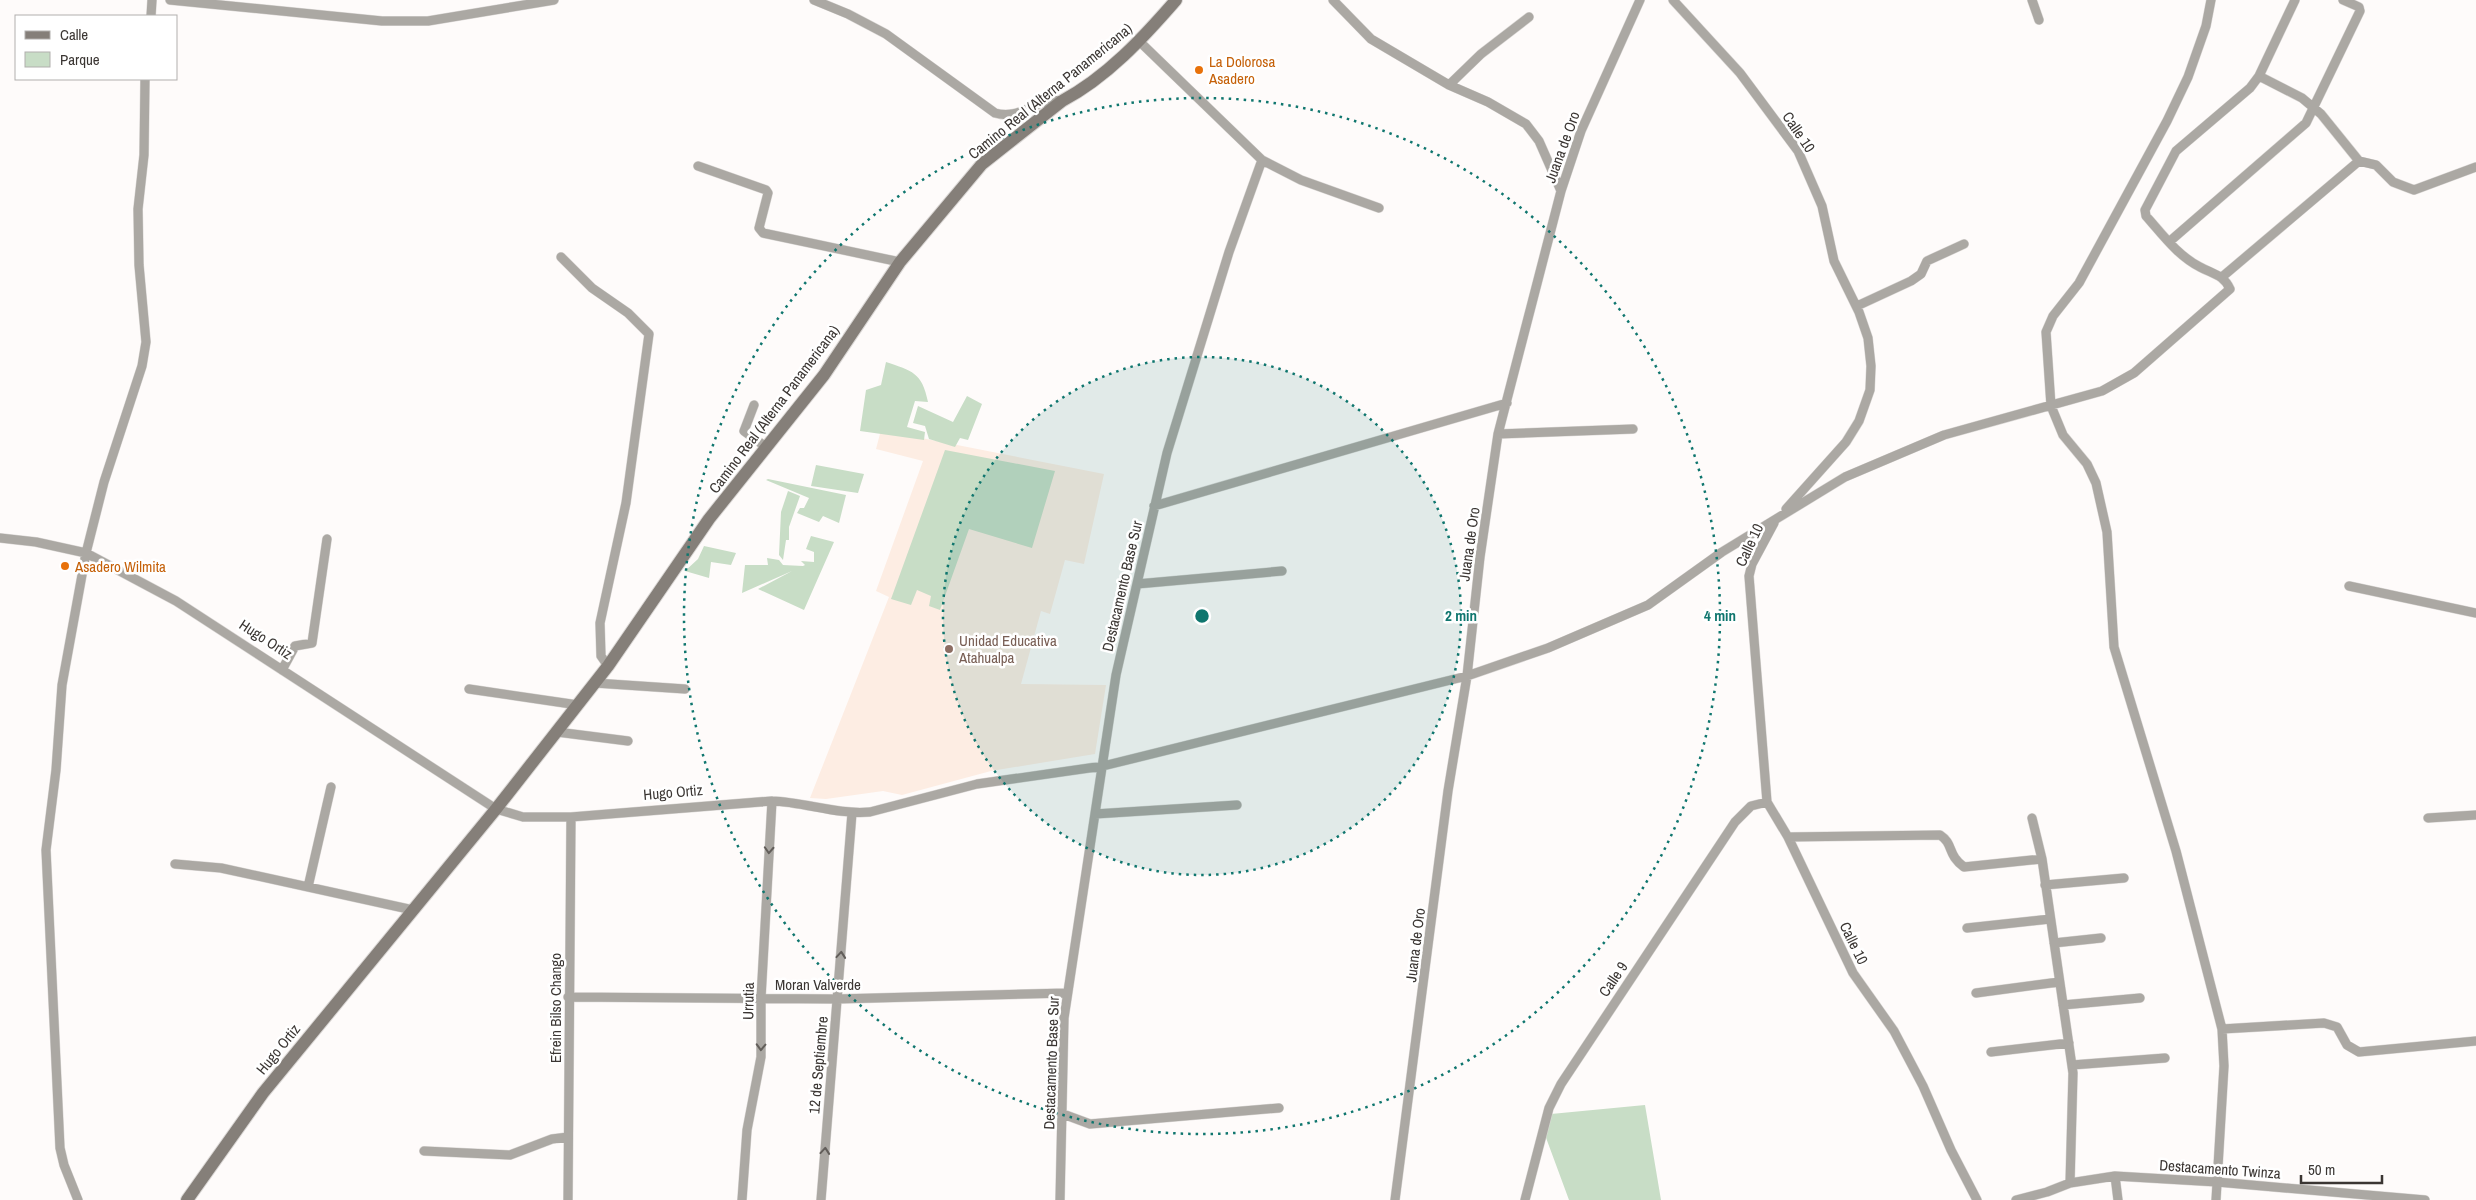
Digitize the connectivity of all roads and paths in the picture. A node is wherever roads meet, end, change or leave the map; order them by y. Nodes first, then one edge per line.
1 (152, 0) edge
2 (170, 0) edge
3 (554, 0) edge
4 (814, 0) edge
5 (1176, 0) edge
6 (1333, 0) edge
7 (1640, 0) edge
8 (1672, 0) edge
9 (2032, 0) edge
10 (2211, 0) edge
11 (2295, 0) edge
12 (2343, 0) edge
13 (151, 15) edge
14 (1529, 17) dead end
15 (2039, 20) dead end
16 (1140, 42) junction
17 (2259, 76) junction
18 (145, 80) edge
19 (1449, 85) junction
20 (1062, 101) junction
21 (2313, 108) junction
22 (1262, 160) junction
23 (2359, 160) junction
24 (698, 166) dead end
25 (2476, 167) edge
26 (1561, 191) junction
27 (1379, 208) dead end
28 (2169, 242) junction
29 (1964, 244) dead end
30 (560, 257) dead end
31 (900, 262) junction
32 (2222, 277) junction
33 (1856, 306) junction
34 (1507, 403) junction
35 (754, 405) dead end
36 (2051, 406) junction
37 (1633, 429) dead end
38 (1498, 434) junction
39 (766, 446) junction
40 (1154, 506) junction
41 (1775, 521) junction
42 (0, 538) edge
43 (328, 538) dead end
44 (86, 553) junction
45 (1282, 570) dead end
46 (1137, 584) junction
47 (2349, 586) dead end
48 (2476, 613) edge
49 (608, 666) junction
50 (282, 670) junction
51 (1467, 676) junction
52 (595, 683) junction
53 (469, 689) dead end
54 (686, 689) dead end
55 (578, 705) junction
56 (557, 732) junction
57 (628, 741) dead end
58 (1103, 766) junction
59 (331, 787) dead end
60 (772, 801) junction
61 (1767, 802) junction
62 (1237, 805) dead end
63 (496, 809) junction
64 (852, 814) junction
65 (1095, 814) junction
66 (2476, 815) edge
67 (571, 817) junction
68 (2032, 818) dead end
69 (2428, 818) dead end
70 (1788, 837) junction
71 (2042, 859) junction
72 (175, 864) dead end
73 (2124, 878) dead end
74 (2045, 885) junction
75 (308, 887) junction
76 (412, 910) junction
77 (2050, 918) junction
78 (1967, 928) dead end
79 (2101, 938) dead end
80 (2054, 943) junction
81 (2059, 982) junction
82 (1067, 993) junction
83 (1976, 993) dead end
84 (568, 997) junction
85 (761, 998) junction
86 (2140, 998) dead end
87 (838, 999) junction
88 (2063, 1005) junction
89 (2222, 1029) junction
90 (2476, 1041) edge
91 (2069, 1043) junction
92 (1991, 1052) dead end
93 (2165, 1058) dead end
94 (2072, 1065) junction
95 (1279, 1108) dead end
96 (1063, 1114) junction
97 (568, 1137) junction
98 (424, 1152) dead end
99 (2115, 1176) junction
100 (2217, 1182) junction
101 (2070, 1183) junction
102 (78, 1200) edge
103 (187, 1200) edge
104 (568, 1200) edge
105 (742, 1200) edge
106 (821, 1200) edge
107 (1060, 1200) edge
108 (1395, 1200) edge
109 (1525, 1200) edge
110 (1977, 1200) edge
111 (2016, 1200) edge
112 (2118, 1200) edge
113 (2216, 1200) edge
114 (2425, 1200) edge

1 - 13 street
2 - 3 street
4 - 20 street
5 - 16 street, Camino Real (Alterna Panamericana)
6 - 19 street
7 - 26 street, Juana de Oro
8 - 33 street, Calle 10
9 - 15 street
10 - 36 street
11 - 17 street
12 - 21 street
14 - 19 street
16 - 20 street, Camino Real (Alterna Panamericana)
16 - 22 street
17 - 21 street
17 - 28 street
18 - 44 street
19 - 26 street
20 - 31 street, Camino Real (Alterna Panamericana)
21 - 23 street
21 - 28 street
22 - 27 street
22 - 40 street, Destacamento Base Sur
23 - 25 street
23 - 32 street
24 - 31 street
26 - 34 street, Juana de Oro
28 - 32 street
29 - 33 street
30 - 49 street
31 - 39 street, Camino Real (Alterna Panamericana)
32 - 36 street, Hugo Ortiz
33 - 41 street, Calle 10
34 - 38 street, Juana de Oro
34 - 40 street
35 - 39 street
36 - 41 street, Hugo Ortiz
36 - 89 street
37 - 38 street
38 - 51 street, Juana de Oro
39 - 49 street, Camino Real (Alterna Panamericana)
40 - 46 street, Destacamento Base Sur
41 - 51 street, Hugo Ortiz
41 - 61 street, Calle 10
42 - 44 street, Hugo Ortiz
43 - 50 street
44 - 50 street, Hugo Ortiz
44 - 102 street
45 - 46 street
46 - 58 street, Destacamento Base Sur
47 - 48 street
49 - 52 street, Camino Real (Alterna Panamericana)
50 - 63 street, Hugo Ortiz
51 - 58 street, Hugo Ortiz
51 - 108 street, Juana de Oro
52 - 54 street
52 - 55 street, Camino Real (Alterna Panamericana)
53 - 55 street
55 - 56 street, Camino Real (Alterna Panamericana)
56 - 57 street
56 - 63 street, Camino Real (Alterna Panamericana)
58 - 64 street, Hugo Ortiz
58 - 65 street, Destacamento Base Sur
59 - 75 street
60 - 64 street, Hugo Ortiz
60 - 67 street, Hugo Ortiz
60 -> 85 street, Urrutia
61 - 70 street, Calle 10
61 - 109 street, Calle 9
62 - 65 street
63 - 67 street, Hugo Ortiz
63 - 76 street, Hugo Ortiz
87 -> 64 street, 12 de Septiembre
65 - 82 street, Destacamento Base Sur
66 - 69 street
67 - 84 street, Efrein Bilso Chango
68 - 71 street
70 - 71 street
70 - 110 street, Calle 10
71 - 74 street
72 - 75 street
73 - 74 street
74 - 77 street
75 - 76 street
76 - 103 street, Hugo Ortiz
77 - 78 street
77 - 80 street
79 - 80 street
80 - 81 street
81 - 83 street
81 - 88 street
82 - 87 street, Moran Valverde
82 - 96 street, Destacamento Base Sur
84 - 85 street, Moran Valverde
84 - 97 street, Efrein Bilso Chango
85 - 87 street, Moran Valverde
85 -> 105 street, Urrutia
86 - 88 street
106 -> 87 street, 12 de Septiembre
88 - 91 street
89 - 90 street
89 - 100 street
91 - 92 street
91 - 94 street
93 - 94 street
94 - 101 street
95 - 96 street
96 - 107 street, Destacamento Base Sur
97 - 98 street
97 - 104 street, Efrein Bilso Chango
99 - 100 street, Destacamento Twinza
99 - 101 street, Destacamento Twinza
99 - 112 street
100 - 113 street
100 - 114 street, Destacamento Twinza
101 - 111 street, Destacamento Twinza

